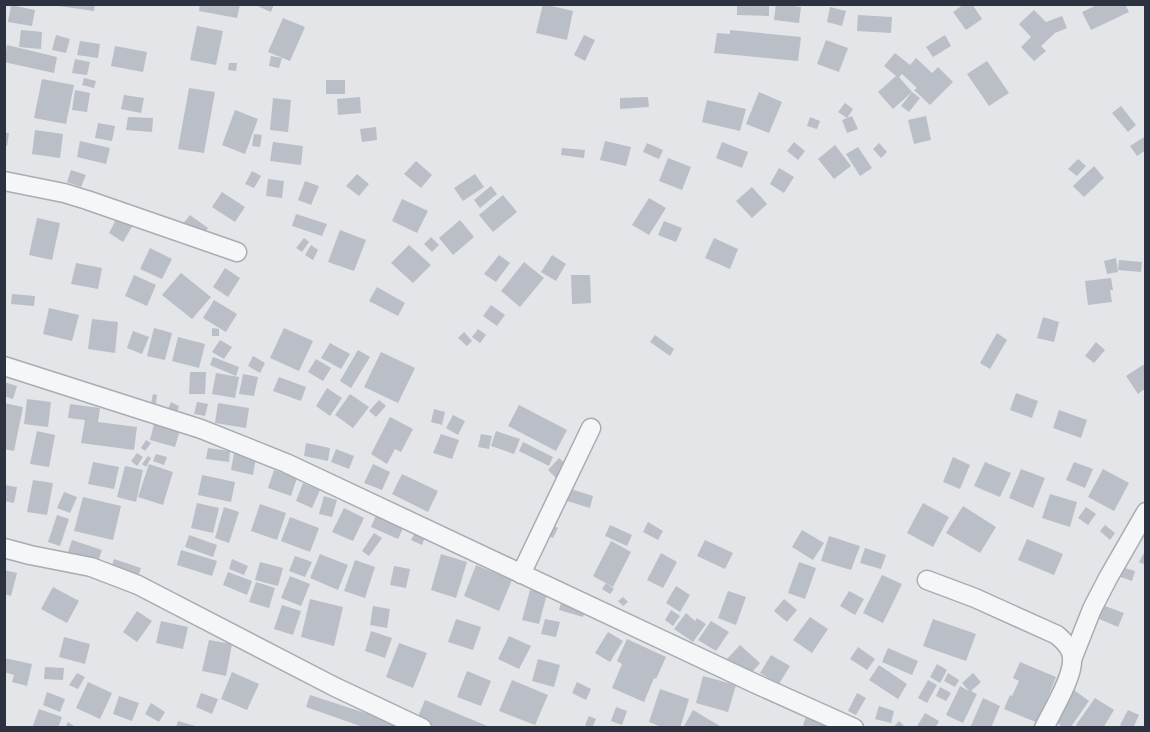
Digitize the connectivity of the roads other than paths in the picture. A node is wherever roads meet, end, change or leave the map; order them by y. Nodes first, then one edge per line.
1 (4, 181) edge
2 (237, 252) dead end
3 (4, 366) edge
4 (591, 428) dead end
5 (1146, 512) edge
6 (4, 548) edge
7 (521, 574) junction
8 (927, 580) dead end
9 (1073, 657) junction
10 (418, 727) edge
11 (854, 728) edge
12 (1044, 728) edge

1 - 2 street
3 - 7 street
4 - 7 street
5 - 9 street
6 - 10 street
7 - 11 street
8 - 9 street
9 - 12 street

